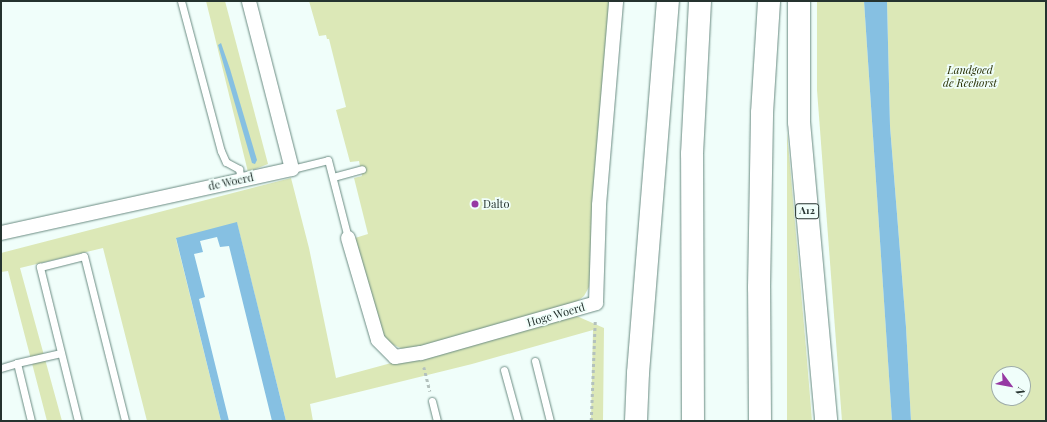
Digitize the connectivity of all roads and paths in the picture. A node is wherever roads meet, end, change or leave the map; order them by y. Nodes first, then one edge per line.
1 (181, 1) edge
2 (249, 1) edge
3 (616, 1) edge
4 (668, 1) edge
5 (700, 1) edge
6 (769, 1) edge
7 (799, 1) edge
8 (292, 169) junction
9 (362, 169) dead end
10 (333, 177) junction
11 (241, 180) junction
12 (1, 233) edge
13 (348, 238) joint
14 (596, 303) junction
15 (61, 353) junction
16 (535, 361) dead end
17 (17, 363) junction
18 (1, 368) edge
19 (504, 370) dead end
20 (432, 401) dead end
21 (30, 421) edge
22 (78, 421) edge
23 (125, 421) edge
24 (437, 421) edge
25 (518, 421) edge
26 (550, 421) edge
27 (591, 421) edge
28 (636, 421) edge
29 (693, 421) edge
30 (760, 421) edge
31 (826, 421) edge

1 - 11 lane
2 - 8 street
3 - 14 street, Hoge Woerd
4 - 28 highway
5 - 29 highway
6 - 30 highway
7 - 31 highway, A12
8 - 10 lane
8 - 11 street, de Woerd
9 - 10 lane
10 - 13 lane
11 - 12 street, de Woerd
13 - 14 street, Hoge Woerd
14 - 27 path
15 - 17 lane
15 - 22 lane
15 - 23 lane
16 - 26 lane
17 - 18 lane
17 - 21 lane
19 - 25 lane
20 - 24 lane

